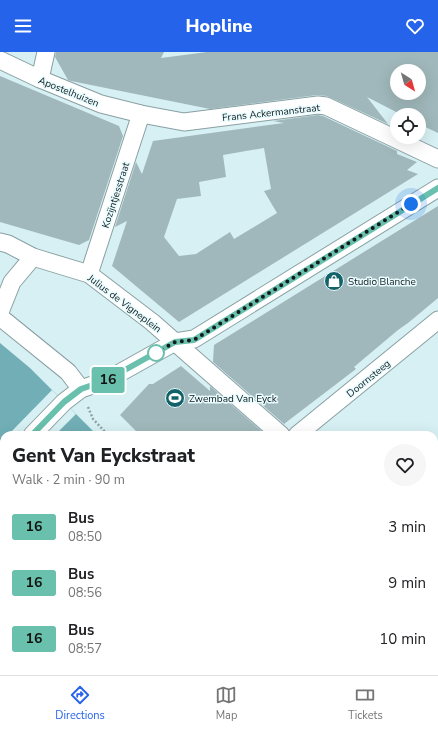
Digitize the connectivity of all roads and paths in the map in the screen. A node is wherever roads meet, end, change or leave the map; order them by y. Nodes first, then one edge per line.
1 (46, 52) edge
2 (0, 60) edge
3 (40, 79) junction
4 (141, 114) junction
5 (438, 159) edge
6 (438, 188) edge
7 (0, 242) edge
8 (33, 257) junction
9 (89, 274) junction
10 (0, 312) edge
11 (0, 317) edge
12 (438, 320) edge
13 (175, 342) junction
14 (81, 389) junction
15 (36, 431) edge
16 (104, 431) edge
17 (277, 431) edge
18 (302, 431) edge

1 - 3 street
2 - 3 street, Apostelhuizen
3 - 4 street, Apostelhuizen
4 - 5 street, Frans Ackermanstraat
4 - 9 street, Kozijntjesstraat
6 - 13 street
7 - 8 street, Julius de Vigneplein
8 - 9 street, Julius de Vigneplein
8 - 10 street
9 - 13 street, Julius de Vigneplein
11 - 14 street
12 - 18 street, Doornsteeg
13 - 14 street
13 - 17 street, Julius de Vigneplein
14 - 15 street
14 - 16 path

